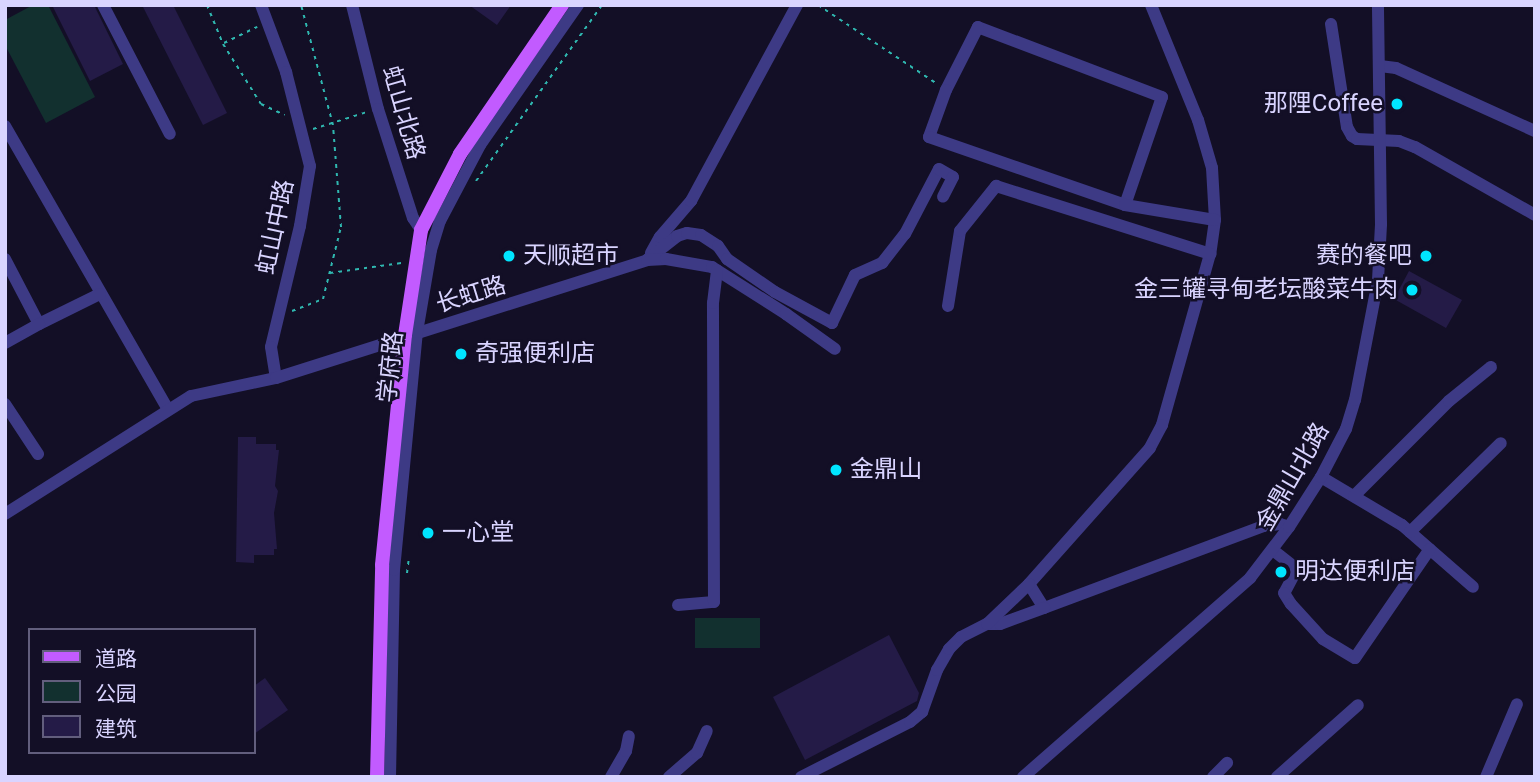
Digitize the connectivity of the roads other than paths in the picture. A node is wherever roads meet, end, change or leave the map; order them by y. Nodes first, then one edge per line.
1 (103, 5) edge
2 (261, 5) edge
3 (352, 5) edge
4 (562, 5) edge
5 (578, 5) edge
6 (797, 5) edge
7 (1151, 5) edge
8 (1378, 5) edge
9 (1331, 24) dead end
10 (1380, 66) junction
11 (5, 126) edge
12 (1535, 131) edge
13 (170, 134) dead end
14 (1381, 138) junction
15 (943, 197) dead end
16 (1125, 205) junction
17 (1535, 215) edge
18 (1215, 220) junction
19 (421, 230) junction
20 (1210, 254) junction
21 (5, 259) edge
22 (647, 260) junction
23 (717, 270) junction
24 (100, 294) junction
25 (948, 306) dead end
26 (39, 324) junction
27 (411, 333) junction
28 (5, 343) edge
29 (835, 349) dead end
30 (1491, 367) dead end
31 (276, 378) junction
32 (5, 404) edge
33 (167, 408) junction
34 (1502, 443) dead end
35 (38, 454) dead end
36 (1321, 477) junction
37 (1354, 496) junction
38 (5, 514) edge
39 (1289, 527) junction
40 (1410, 531) junction
41 (1430, 550) junction
42 (1273, 551) junction
43 (1029, 584) junction
44 (1473, 587) dead end
45 (678, 605) dead end
46 (1044, 608) junction
47 (987, 624) junction
48 (1517, 704) dead end
49 (1357, 705) dead end
50 (707, 732) dead end
51 (629, 736) dead end
52 (1227, 763) dead end
53 (377, 777) edge
54 (390, 777) edge
55 (611, 777) edge
56 (669, 777) edge
57 (801, 777) edge
58 (1023, 777) edge
59 (1213, 777) edge
60 (1277, 777) edge
61 (1486, 777) edge

1 - 13 street
2 - 31 street, 虹山中路
3 - 19 street, 虹山北路
4 - 19 main road, 学府路
5 - 27 street, 学府路
6 - 22 street
7 - 18 street
8 - 10 street, 金鼎山北路
9 - 14 street
10 - 12 street
10 - 14 street, 金鼎山北路
11 - 24 street
14 - 17 street
14 - 36 street, 金鼎山北路
15 - 22 street
16 - 16 street
16 - 18 street
18 - 20 street
19 - 27 main road, 学府路
20 - 25 street
20 - 43 street
21 - 26 street
22 - 23 street
22 - 27 street, 长虹路
23 - 29 street
23 - 45 street
24 - 26 street
24 - 33 street
26 - 28 street
27 - 31 street, 长虹路
27 - 53 main road, 学府路
27 - 54 street, 学府路
30 - 37 street
31 - 33 street, 长虹路
32 - 35 street
33 - 38 street, 长虹路
34 - 40 street
36 - 37 street
36 - 39 street, 金鼎山北路
37 - 40 street
39 - 42 street, 金鼎山北路
39 - 46 street
40 - 41 street
41 - 42 street
41 - 44 street
42 - 58 street, 金鼎山北路
43 - 46 street
43 - 47 street
46 - 47 street
47 - 57 street
48 - 61 street
49 - 60 street
50 - 56 street
51 - 55 street
52 - 59 street

